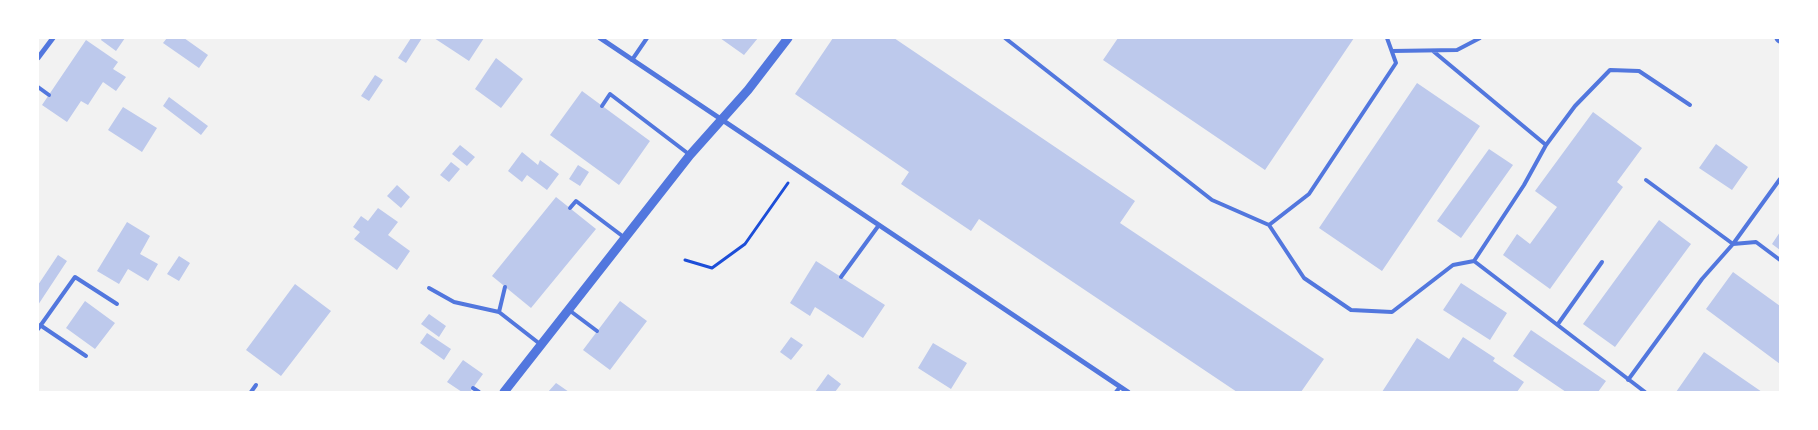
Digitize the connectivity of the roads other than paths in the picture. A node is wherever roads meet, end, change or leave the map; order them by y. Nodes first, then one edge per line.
1 (53, 38) edge
2 (600, 38) edge
3 (647, 38) edge
4 (788, 38) edge
5 (1005, 38) edge
6 (1387, 38) edge
7 (1480, 38) edge
8 (1392, 51) junction
9 (1432, 51) junction
10 (38, 58) edge
11 (632, 60) junction
12 (38, 87) edge
13 (49, 95) dead end
14 (602, 106) dead end
15 (1690, 106) dead end
16 (722, 120) junction
17 (1546, 145) junction
18 (690, 155) junction
19 (1780, 179) edge
20 (1646, 180) dead end
21 (570, 208) dead end
22 (879, 225) junction
23 (1268, 225) junction
24 (625, 238) junction
25 (1733, 244) junction
26 (1780, 260) edge
27 (1474, 261) junction
28 (1602, 262) dead end
29 (841, 277) dead end
30 (505, 286) dead end
31 (429, 288) dead end
32 (117, 304) dead end
33 (569, 310) junction
34 (499, 312) junction
35 (1558, 324) junction
36 (39, 327) edge
37 (597, 331) dead end
38 (541, 345) junction
39 (86, 356) dead end
40 (1628, 380) junction
41 (256, 385) dead end
42 (1120, 387) junction
43 (473, 388) dead end
44 (251, 392) edge
45 (478, 392) edge
46 (504, 392) edge
47 (1116, 392) edge
48 (1128, 392) edge
49 (1645, 392) edge

1 - 10 street
2 - 11 street
3 - 11 lane
4 - 16 street
5 - 23 lane
6 - 8 lane
7 - 9 lane
8 - 9 lane
8 - 23 lane
9 - 17 lane
11 - 16 street
12 - 13 lane
14 - 18 lane
15 - 17 lane
16 - 18 street
16 - 22 street
17 - 27 lane
18 - 24 street
19 - 25 lane
20 - 25 lane
21 - 24 lane
22 - 29 lane
22 - 42 street
23 - 27 lane
24 - 33 street
25 - 26 lane
25 - 40 lane
27 - 35 lane
28 - 35 lane
30 - 34 lane
31 - 34 lane
32 - 36 lane
33 - 37 lane
33 - 38 street
34 - 38 lane
35 - 40 lane
36 - 39 lane
38 - 46 street
40 - 49 lane
41 - 44 lane
42 - 47 lane
42 - 48 street
43 - 45 lane

